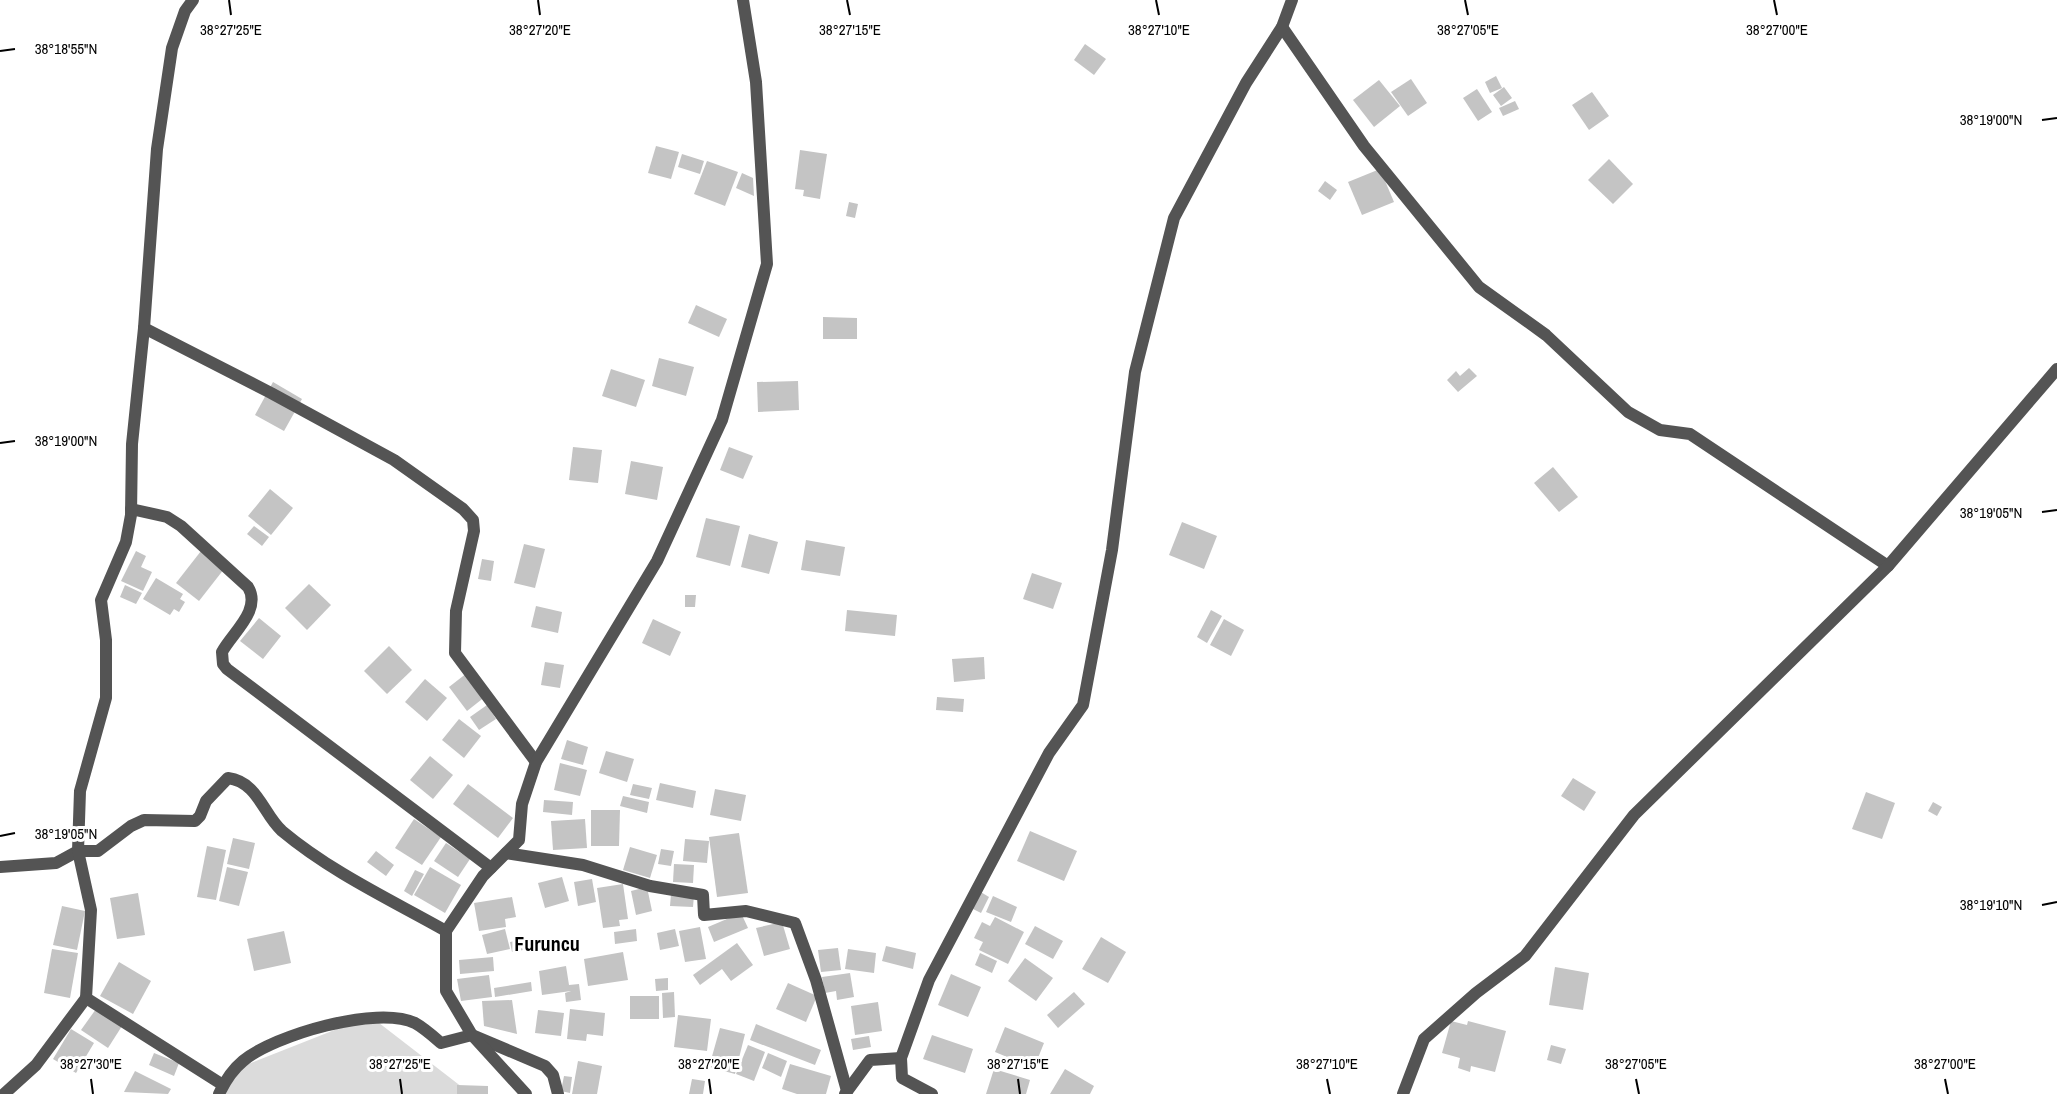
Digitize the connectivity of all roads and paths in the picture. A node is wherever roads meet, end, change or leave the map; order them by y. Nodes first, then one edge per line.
1 (193, 0) edge
2 (743, 0) edge
3 (1292, 0) edge
4 (1282, 27) junction
5 (144, 328) junction
6 (2057, 369) edge
7 (131, 509) junction
8 (1888, 566) junction
9 (536, 762) junction
10 (78, 851) junction
11 (506, 853) junction
12 (0, 867) edge
13 (491, 868) junction
14 (446, 931) junction
15 (86, 998) junction
16 (472, 1035) junction
17 (901, 1058) junction
18 (221, 1089) edge
19 (846, 1093) edge
20 (4, 1094) edge
21 (526, 1094) edge
22 (558, 1094) edge
23 (932, 1094) edge
24 (1403, 1094) edge

1 - 5 street
2 - 9 street
3 - 4 street
4 - 8 street
4 - 17 street
5 - 7 street
5 - 9 street
6 - 8 street
7 - 10 street
7 - 13 street
8 - 24 street
9 - 11 street
10 - 12 street
10 - 14 street
10 - 15 street
11 - 13 street
11 - 19 street
13 - 14 street
14 - 16 street
15 - 18 street
15 - 20 street
16 - 18 street
16 - 21 street
16 - 22 street
17 - 19 street
17 - 23 street

